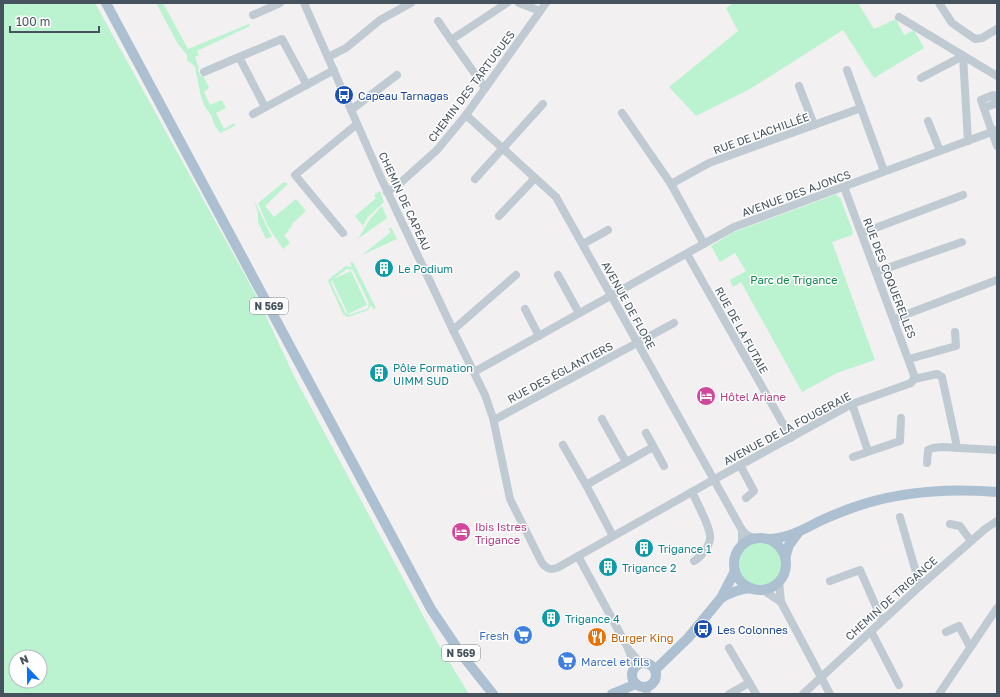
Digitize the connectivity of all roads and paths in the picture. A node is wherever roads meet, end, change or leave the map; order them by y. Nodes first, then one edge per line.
1 (106, 3) edge
2 (280, 3) edge
3 (304, 3) edge
4 (411, 3) edge
5 (507, 3) edge
6 (519, 3) edge
7 (546, 3) edge
8 (939, 3) edge
9 (540, 11) junction
10 (252, 15) dead end
11 (899, 17) dead end
12 (438, 21) dead end
13 (997, 28) edge
14 (451, 40) junction
15 (964, 56) junction
16 (239, 57) junction
17 (328, 58) junction
18 (334, 70) junction
19 (847, 70) dead end
20 (204, 72) dead end
21 (397, 75) dead end
22 (997, 76) edge
23 (921, 78) dead end
24 (307, 85) junction
25 (799, 86) dead end
26 (485, 88) junction
27 (543, 104) dead end
28 (264, 107) junction
29 (861, 108) junction
30 (984, 108) dead end
31 (351, 110) junction
32 (622, 113) dead end
33 (253, 114) dead end
34 (466, 115) junction
35 (928, 121) dead end
36 (358, 124) junction
37 (814, 125) junction
38 (995, 131) edge
39 (968, 141) junction
40 (997, 146) edge
41 (502, 148) junction
42 (940, 151) junction
43 (884, 171) junction
44 (535, 178) junction
45 (475, 179) dead end
46 (671, 184) junction
47 (844, 187) junction
48 (388, 192) junction
49 (963, 195) dead end
50 (500, 216) dead end
51 (608, 230) dead end
52 (343, 233) dead end
53 (862, 233) junction
54 (962, 242) dead end
55 (583, 244) junction
56 (704, 244) junction
57 (687, 254) junction
58 (876, 272) junction
59 (558, 274) dead end
60 (516, 275) dead end
61 (997, 280) edge
62 (612, 295) junction
63 (525, 309) dead end
64 (579, 313) junction
65 (894, 318) junction
66 (674, 323) dead end
67 (453, 330) junction
68 (955, 332) dead end
69 (538, 336) junction
70 (637, 343) junction
71 (909, 359) junction
72 (474, 372) junction
73 (914, 379) junction
74 (852, 404) junction
75 (901, 418) dead end
76 (602, 419) dead end
77 (494, 420) junction
78 (646, 433) dead end
79 (791, 438) junction
80 (563, 445) dead end
81 (653, 447) junction
82 (957, 448) junction
83 (997, 450) edge
84 (868, 451) junction
85 (853, 457) dead end
86 (626, 462) junction
87 (927, 463) dead end
88 (740, 465) junction
89 (664, 466) dead end
90 (714, 480) junction
91 (586, 485) junction
92 (692, 492) junction
93 (997, 492) edge
94 (746, 498) dead end
95 (900, 517) dead end
96 (997, 521) edge
97 (950, 524) dead end
98 (742, 530) junction
99 (798, 533) junction
100 (614, 536) junction
101 (761, 539) junction
102 (972, 541) junction
103 (741, 547) junction
104 (578, 556) junction
105 (785, 558) junction
106 (694, 561) dead end
107 (735, 571) junction
108 (830, 580) dead end
109 (779, 581) junction
110 (920, 586) junction
111 (751, 588) junction
112 (763, 590) junction
113 (721, 598) junction
114 (781, 602) junction
115 (997, 608) edge
116 (882, 620) junction
117 (871, 631) junction
118 (946, 632) dead end
119 (970, 647) junction
120 (729, 648) dead end
121 (641, 671) junction
122 (821, 677) junction
123 (749, 683) junction
124 (899, 685) dead end
125 (647, 690) edge
126 (614, 693) edge
127 (493, 694) edge
128 (729, 694) edge
129 (756, 694) edge
130 (803, 694) edge
131 (830, 694) edge
132 (939, 694) edge

1 - 127 main road, N 569
2 - 10 street
3 - 17 street, CHEMIN DE CAPEAU
4 - 17 street
5 - 14 street
6 - 9 street
7 - 9 street, CHEMIN DES TARTUGUES
8 - 13 street
9 - 26 street, CHEMIN DES TARTUGUES
11 - 15 street
12 - 14 street
14 - 26 street
15 - 22 street
15 - 23 street
15 - 39 street
16 - 20 street
16 - 24 street
16 - 28 street
17 - 18 street, CHEMIN DE CAPEAU
18 - 24 street
18 - 31 street, CHEMIN DE CAPEAU
19 - 29 street
21 - 31 street
24 - 28 street
25 - 37 street
26 - 34 street, CHEMIN DES TARTUGUES
27 - 41 street
28 - 33 street
29 - 37 street, RUE DE L'ACHILLÉE
29 - 43 street
30 - 38 street
31 - 36 street, CHEMIN DE CAPEAU
32 - 46 street
34 - 41 street, AVENUE DE FLORE
34 - 48 street, CHEMIN DES TARTUGUES
35 - 42 street
36 - 48 street, CHEMIN DE CAPEAU
36 - 52 street
37 - 46 street, RUE DE L'ACHILLÉE
38 - 39 street, AVENUE DES AJONCS
38 - 40 street
39 - 42 street, AVENUE DES AJONCS
41 - 44 street, AVENUE DE FLORE
41 - 45 street
42 - 43 street, AVENUE DES AJONCS
43 - 47 street, AVENUE DES AJONCS
44 - 50 street
44 - 55 street, AVENUE DE FLORE
46 - 56 street
47 - 53 street, RUE DES COQUERELLES
47 - 56 street, AVENUE DES AJONCS
48 - 67 street, CHEMIN DE CAPEAU
49 - 53 street
51 - 55 street
53 - 58 street, RUE DES COQUERELLES
54 - 58 street
55 - 62 street, AVENUE DE FLORE
56 - 57 street, AVENUE DES AJONCS
57 - 62 street, AVENUE DES AJONCS
57 - 79 street, RUE DE LA FUTAIE
58 - 65 street, RUE DES COQUERELLES
59 - 64 street
60 - 67 street
61 - 65 street
62 - 64 street, AVENUE DES AJONCS
62 - 70 street, AVENUE DE FLORE
63 - 69 street
64 - 69 street, AVENUE DES AJONCS
65 - 71 street, RUE DES COQUERELLES
66 - 70 street, RUE DES ÉGLANTIERS
67 - 72 street, CHEMIN DE CAPEAU
68 - 71 street
69 - 72 street, AVENUE DES AJONCS
70 - 77 street, RUE DES ÉGLANTIERS
70 - 90 street, AVENUE DE FLORE
71 - 73 street, RUE DES COQUERELLES
72 - 77 street, CHEMIN DE CAPEAU
73 - 74 street, AVENUE DE LA FOUGERAIE
73 - 82 street, AVENUE DE LA FOUGERAIE
74 - 79 street, AVENUE DE LA FOUGERAIE
74 - 84 street
75 - 84 street
76 - 86 street
77 - 104 street, CHEMIN DE CAPEAU
78 - 81 street
79 - 88 street, AVENUE DE LA FOUGERAIE
80 - 91 street
81 - 86 street
81 - 89 street
82 - 83 street
82 - 87 street
84 - 85 street
86 - 91 street
88 - 90 street, AVENUE DE LA FOUGERAIE
88 - 94 street
90 - 92 street, AVENUE DE LA FOUGERAIE
90 - 98 street, AVENUE DE FLORE
91 - 100 street
92 - 100 street, AVENUE DE LA FOUGERAIE
92 - 106 street
93 - 99 main road
95 - 110 street
96 - 102 street, CHEMIN DE TRIGANCE
97 - 102 street
98 - 101 street, AVENUE DE FLORE
98 - 103 street
99 - 101 main road
99 - 105 main road
100 - 104 street, CHEMIN DE CAPEAU
101 - 103 main road
101 - 105 main road
102 - 110 street, CHEMIN DE TRIGANCE
103 - 107 main road
104 - 121 street
105 - 109 main road
107 - 111 main road
107 - 113 main road
108 - 116 street
109 - 112 main road
109 - 114 street
110 - 116 street, CHEMIN DE TRIGANCE
111 - 112 main road
111 - 113 main road
112 - 114 street
113 - 121 main road
114 - 122 street
115 - 119 street
116 - 117 street, CHEMIN DE TRIGANCE
117 - 122 street, CHEMIN DE TRIGANCE
117 - 124 street
118 - 119 street
119 - 132 street
120 - 123 street
121 - 125 main road
121 - 125 main road
121 - 126 main road
122 - 130 street, CHEMIN DE TRIGANCE
122 - 131 street
123 - 128 street
123 - 129 street

